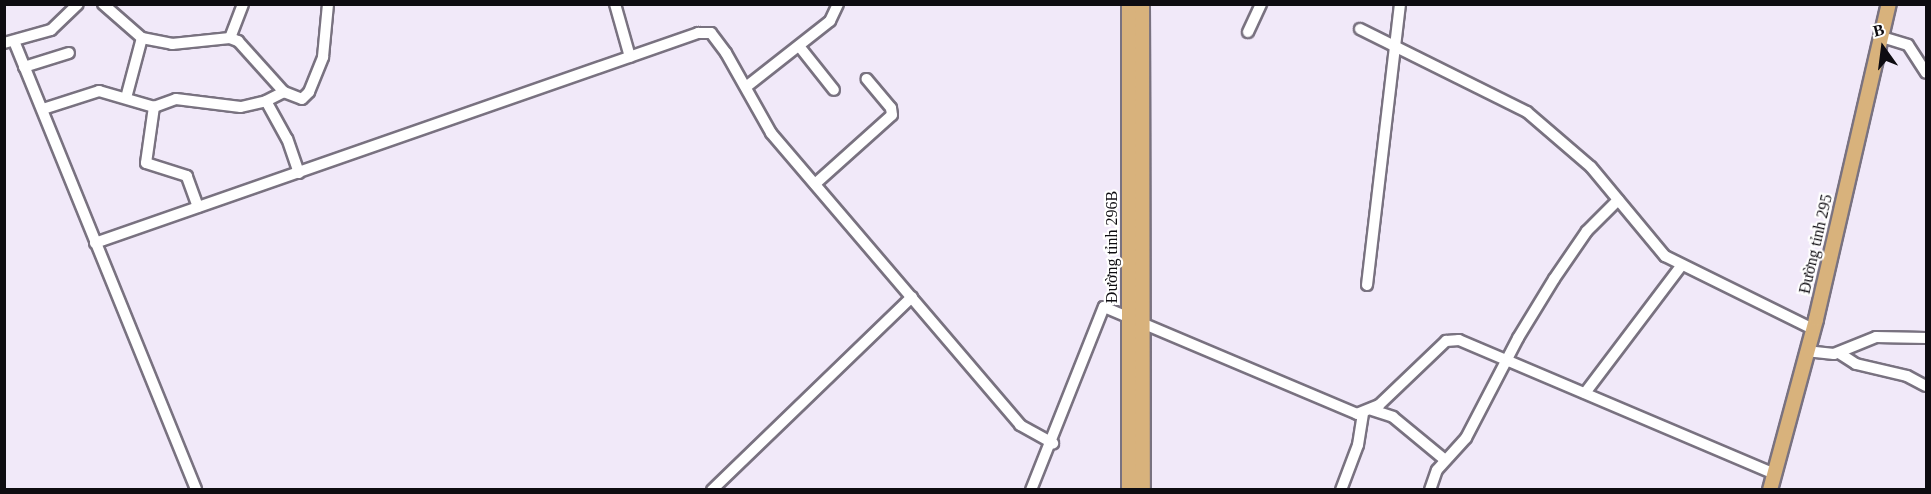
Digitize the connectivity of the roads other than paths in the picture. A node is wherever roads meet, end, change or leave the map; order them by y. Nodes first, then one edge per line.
1 (78, 4) edge
2 (103, 4) edge
3 (243, 4) edge
4 (328, 4) edge
5 (615, 4) edge
6 (838, 4) edge
7 (1129, 4) edge
8 (1142, 4) edge
9 (1262, 4) edge
10 (1400, 4) edge
11 (1889, 4) edge
12 (1360, 29) dead end
13 (1248, 32) dead end
14 (1882, 37) junction
15 (142, 38) junction
16 (230, 38) junction
17 (9, 42) edge
18 (1395, 45) junction
19 (799, 46) junction
20 (69, 53) dead end
21 (630, 57) junction
22 (24, 67) junction
23 (1926, 73) edge
24 (867, 79) dead end
25 (746, 87) junction
26 (834, 90) dead end
27 (284, 92) junction
28 (126, 99) junction
29 (266, 101) junction
30 (154, 107) junction
31 (43, 109) junction
32 (298, 173) junction
33 (815, 184) junction
34 (1618, 200) junction
35 (198, 207) junction
36 (95, 243) junction
37 (1681, 266) junction
38 (1367, 285) dead end
39 (912, 297) junction
40 (1135, 321) junction
41 (1813, 329) junction
42 (1926, 338) edge
43 (1806, 351) junction
44 (1839, 352) junction
45 (1507, 359) junction
46 (1926, 386) edge
47 (1585, 393) junction
48 (1367, 412) junction
49 (1053, 443) junction
50 (1445, 460) junction
51 (1774, 474) junction
52 (196, 489) edge
53 (712, 489) edge
54 (1031, 489) edge
55 (1129, 489) edge
56 (1143, 489) edge
57 (1341, 489) edge
58 (1430, 489) edge
59 (1770, 489) edge

1 - 17 street
2 - 15 street
3 - 16 street
4 - 27 street
5 - 21 street
6 - 19 street
7 - 40 main road, Đường tỉnh 296B
8 - 40 main road, Đường tỉnh 296B
9 - 13 street
10 - 18 street
11 - 14 main road, Đường tỉnh 295
12 - 18 street
14 - 23 street
14 - 41 main road, Đường tỉnh 295
15 - 16 street
15 - 28 street
16 - 27 street
17 - 22 street
18 - 34 street
18 - 38 street
19 - 25 street
19 - 26 street
20 - 22 street
21 - 25 street
21 - 32 street
22 - 31 street
24 - 33 street
25 - 33 street
27 - 29 street
28 - 30 street
28 - 31 street
29 - 30 street
29 - 32 street
30 - 35 street
31 - 36 street
32 - 35 street
33 - 39 street
34 - 37 street
34 - 45 street
35 - 36 street
36 - 52 street
37 - 41 street
37 - 47 street
39 - 49 street
39 - 53 street
40 - 48 street
40 - 49 street
40 - 55 main road, Đường tỉnh 296B
40 - 56 main road, Đường tỉnh 296B
41 - 43 main road, Đường tỉnh 295
42 - 44 street
43 - 44 street
43 - 51 main road, Đường tỉnh 295
44 - 46 street
45 - 47 street
45 - 48 street
45 - 50 street
47 - 51 street
48 - 50 street
48 - 57 street
49 - 54 street
50 - 58 street
51 - 59 main road, Đường tỉnh 295

